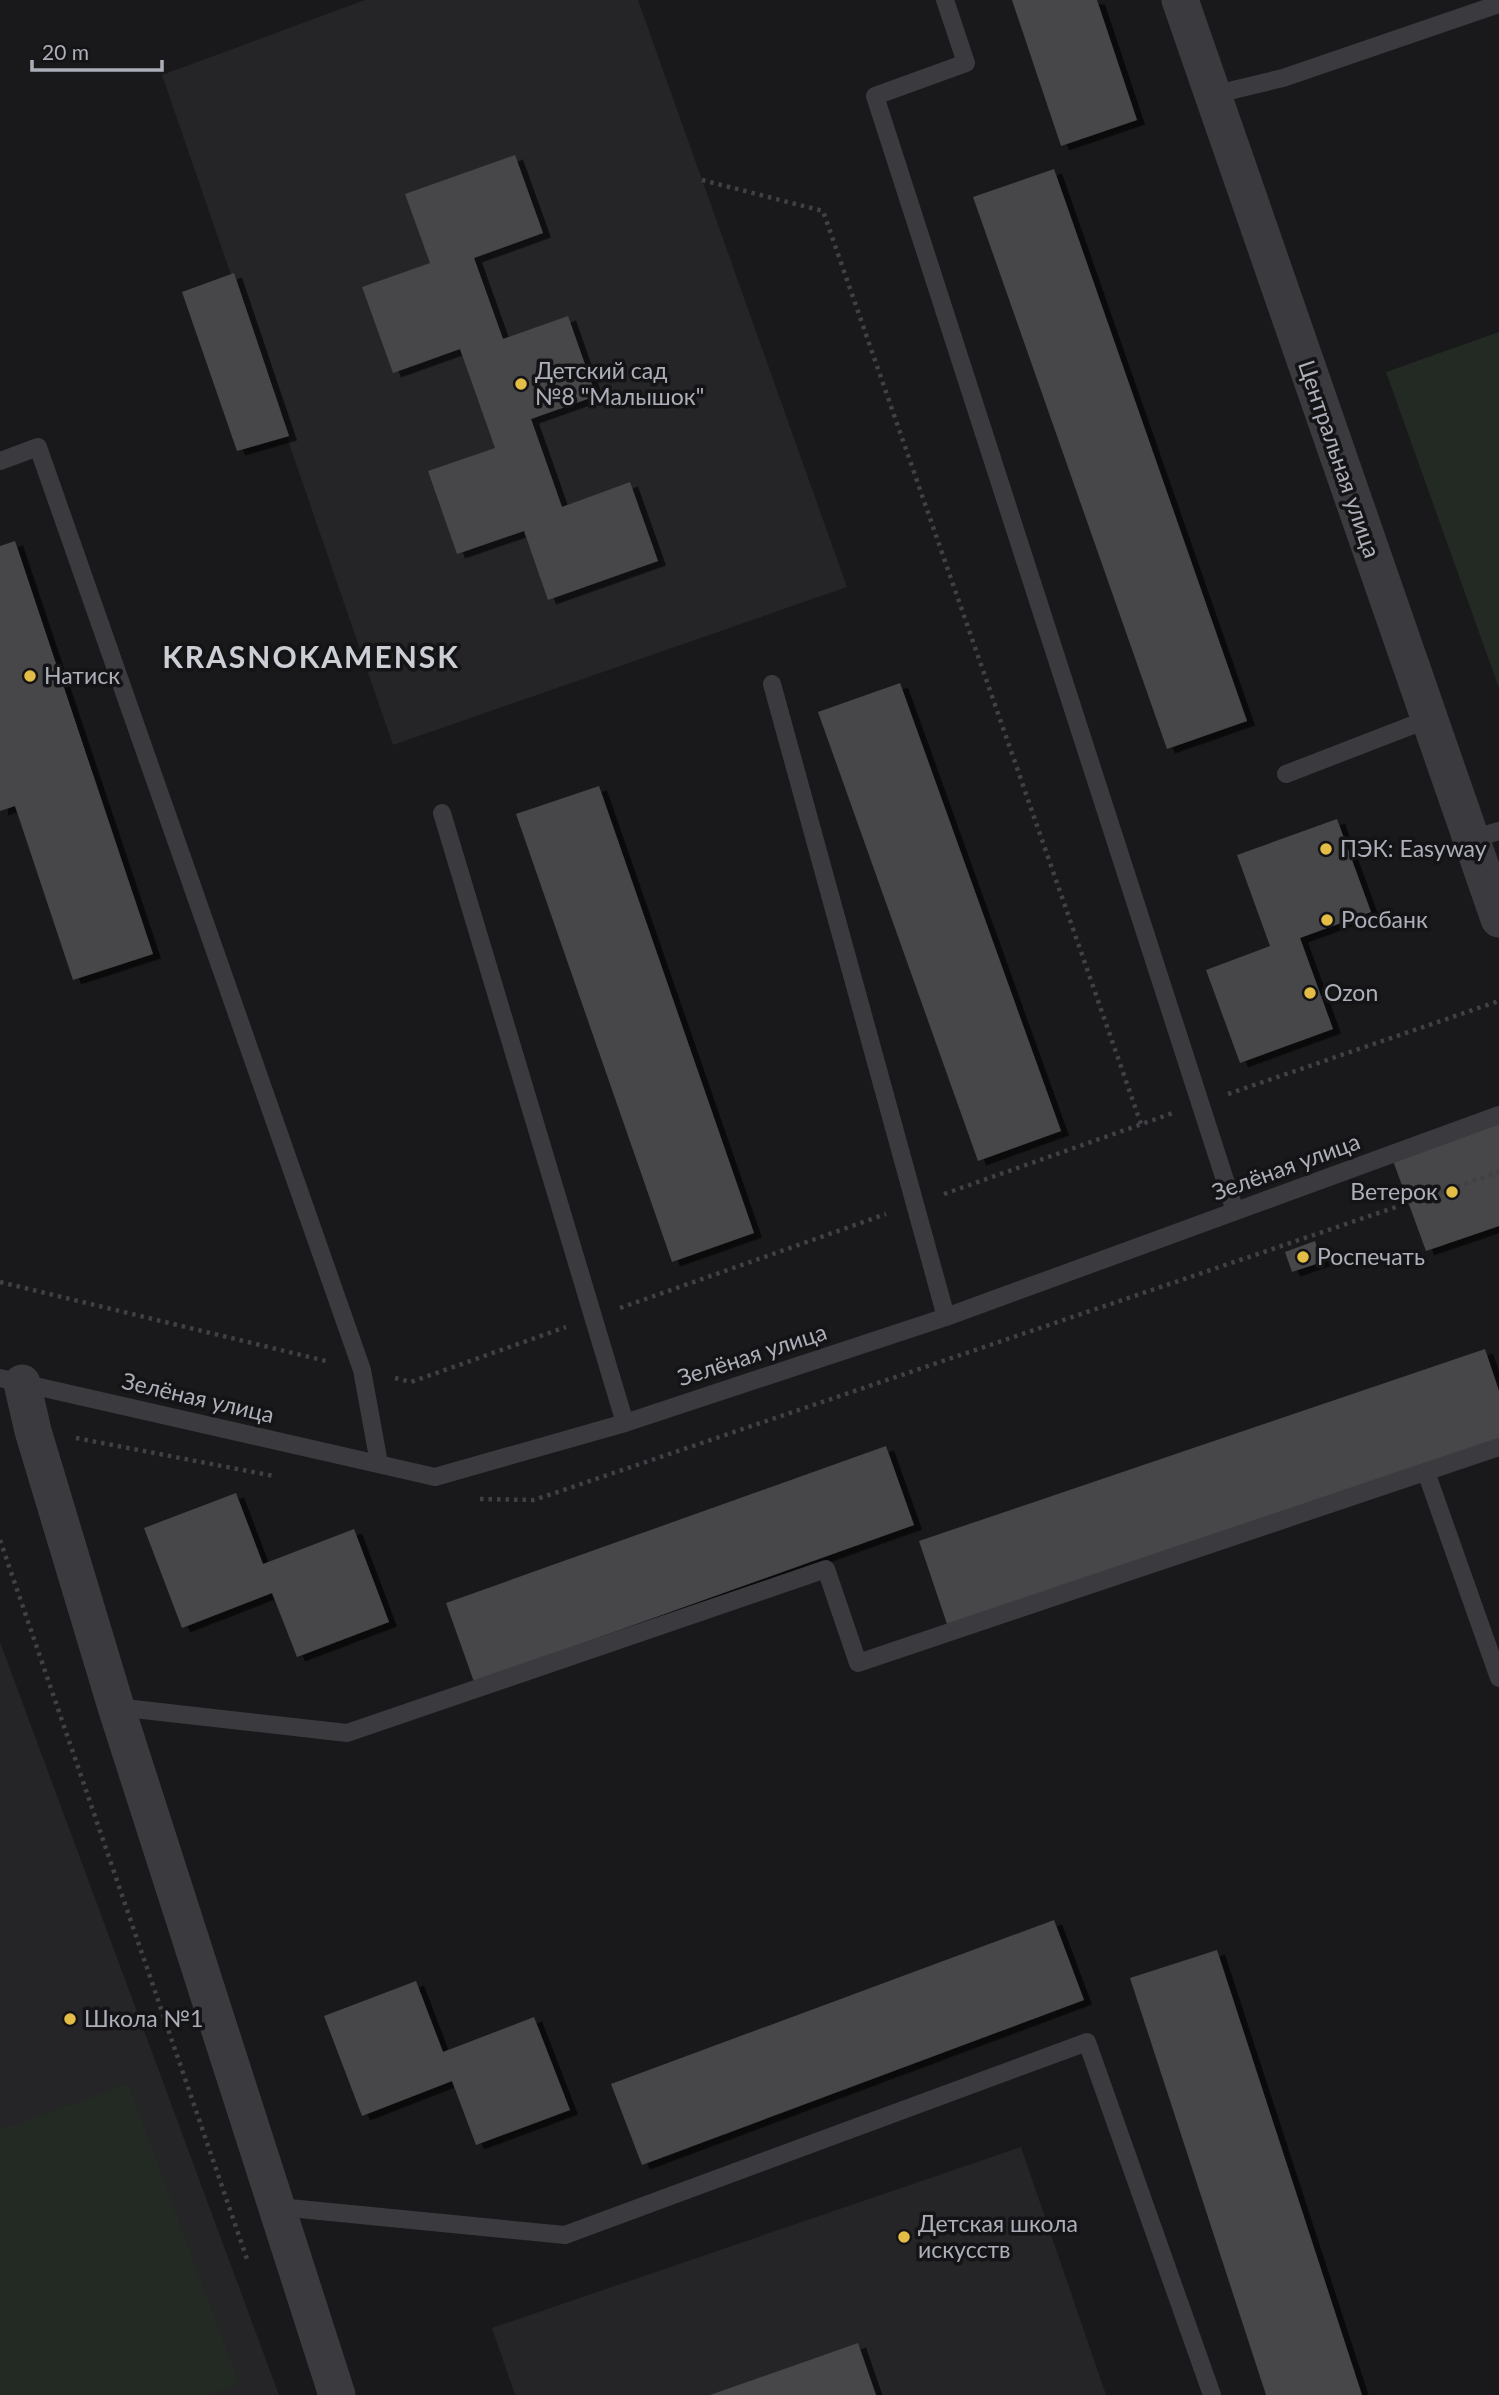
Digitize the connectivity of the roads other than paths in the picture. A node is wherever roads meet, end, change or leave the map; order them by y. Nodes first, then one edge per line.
1 (945, 0) edge
2 (1180, 0) edge
3 (1499, 4) edge
4 (1212, 95) junction
5 (0, 461) edge
6 (772, 684) dead end
7 (1431, 718) junction
8 (1286, 774) dead end
9 (442, 813) dead end
10 (1485, 835) edge
11 (1499, 919) edge
12 (1499, 1115) edge
13 (1235, 1212) junction
14 (946, 1317) junction
15 (11, 1381) edge
16 (625, 1423) junction
17 (1499, 1447) edge
18 (379, 1463) junction
19 (1426, 1472) junction
20 (1499, 1678) edge
21 (116, 1707) junction
22 (279, 2207) junction
23 (337, 2395) edge
24 (1212, 2395) edge

1 - 13 lane
2 - 4 street, Центральная улица
3 - 4 lane
4 - 7 street, Центральная улица
5 - 18 lane
6 - 14 lane
7 - 8 lane
7 - 10 street, Центральная улица
9 - 16 lane
10 - 11 street, Центральная улица
12 - 13 lane, Зелёная улица
13 - 14 lane, Зелёная улица
14 - 16 lane, Зелёная улица
15 - 18 lane, Зелёная улица
15 - 21 street
16 - 18 lane, Зелёная улица
17 - 19 lane
19 - 20 lane
19 - 21 lane
21 - 22 street
22 - 23 street
22 - 24 lane

